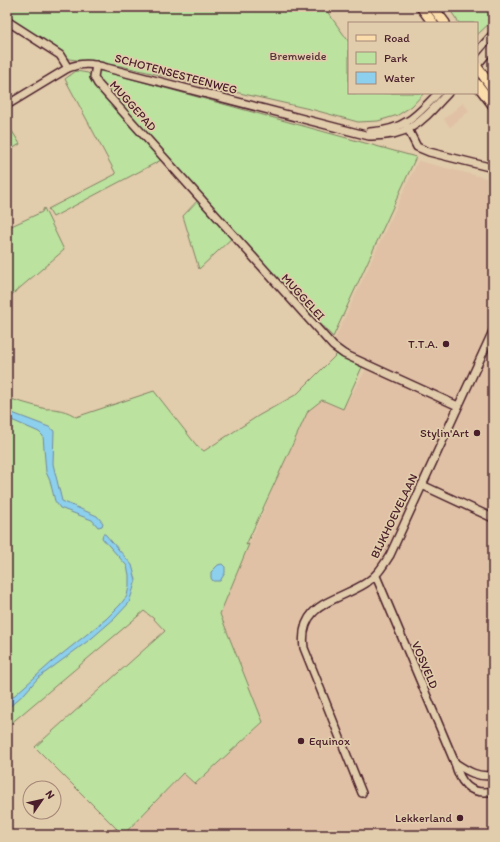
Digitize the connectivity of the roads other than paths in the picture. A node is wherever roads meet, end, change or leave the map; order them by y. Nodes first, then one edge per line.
1 (421, 7) edge
2 (433, 7) edge
3 (7, 21) edge
4 (432, 22) edge
5 (444, 22) edge
6 (493, 34) edge
7 (493, 46) edge
8 (478, 51) edge
9 (96, 65) junction
10 (478, 65) edge
11 (478, 67) edge
12 (68, 68) junction
13 (478, 85) edge
14 (493, 88) edge
15 (437, 94) edge
16 (447, 94) edge
17 (7, 105) edge
18 (493, 105) edge
19 (406, 126) junction
20 (165, 158) joint
21 (493, 168) edge
22 (493, 331) edge
23 (458, 406) junction
24 (422, 485) junction
25 (493, 518) edge
26 (376, 576) junction
27 (455, 763) junction
28 (493, 774) edge
29 (493, 791) edge
30 (362, 793) dead end

1 - 4 main road
2 - 5 main road
3 - 12 street
6 - 8 street
7 - 10 street
9 - 12 street, SCHOTENSESTEENWEG
9 - 19 street, SCHOTENSESTEENWEG
9 - 20 street, MUGGEPAD
11 - 14 main road
12 - 17 street, SCHOTENSESTEENWEG
13 - 18 main road
15 - 19 street
16 - 19 street
19 - 21 street
20 - 23 street, MUGGELEI
22 - 23 street, BIJKHOEVELAAN
23 - 24 street, BIJKHOEVELAAN
24 - 25 street
24 - 26 street, BIJKHOEVELAAN
26 - 27 street, VOSVELD
26 - 30 street, BIJKHOEVELAAN
27 - 28 street
27 - 29 street, VOSVELD

